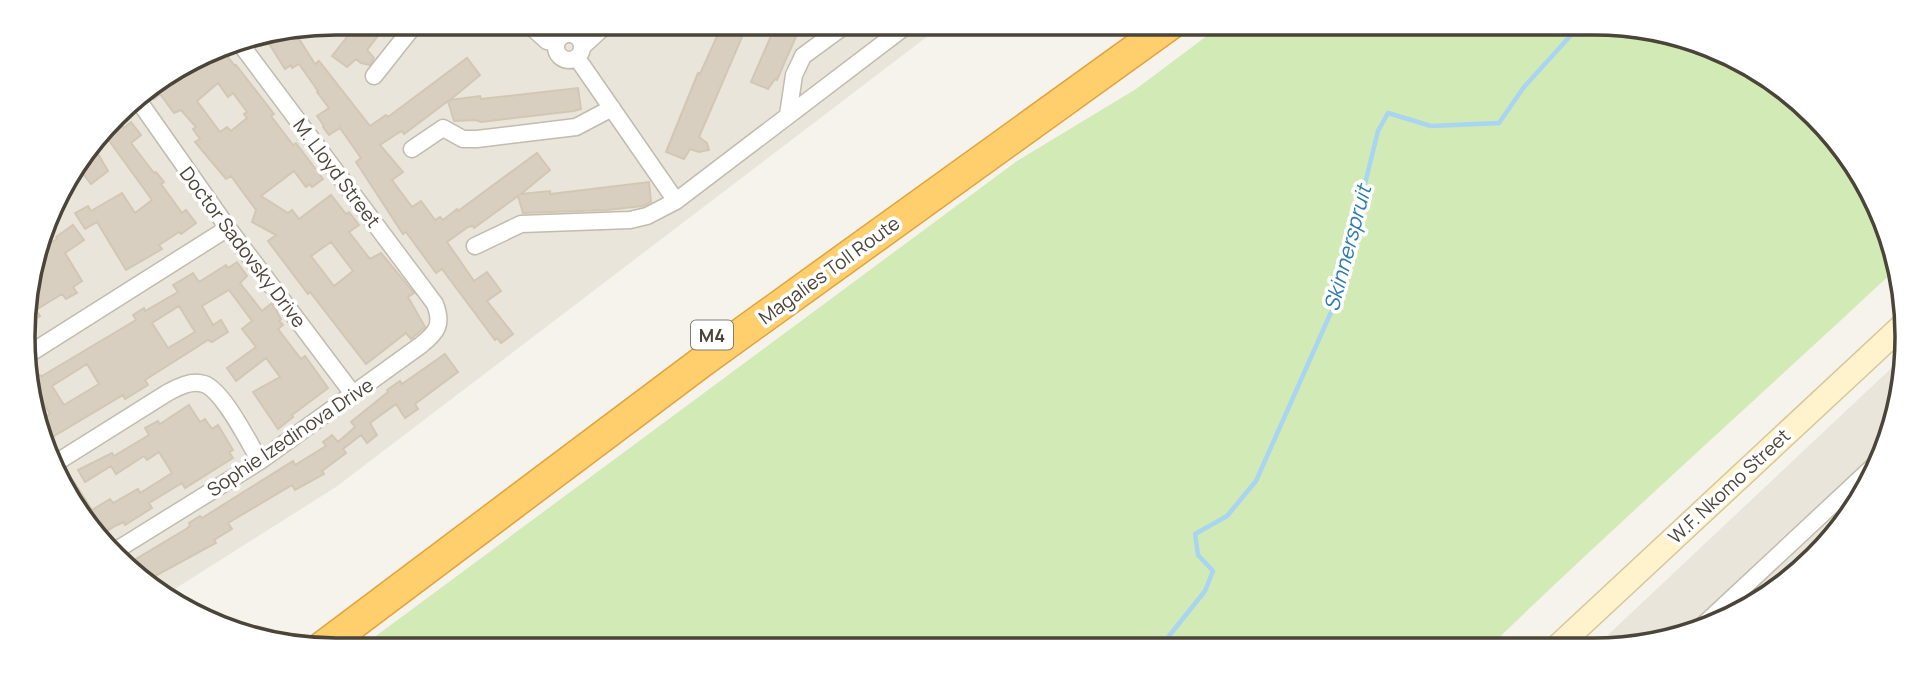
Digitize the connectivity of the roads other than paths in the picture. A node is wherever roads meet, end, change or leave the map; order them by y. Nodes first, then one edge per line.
1 (406, 35) edge
2 (540, 35) edge
3 (587, 35) edge
4 (592, 35) edge
5 (831, 35) edge
6 (893, 35) edge
7 (1123, 35) edge
8 (1155, 35) edge
9 (556, 43) junction
10 (577, 46) junction
11 (245, 49) edge
12 (374, 76) dead end
13 (142, 106) edge
14 (612, 108) junction
15 (788, 115) junction
16 (412, 149) dead end
17 (676, 201) junction
18 (228, 228) junction
19 (475, 246) dead end
20 (435, 304) joint
21 (1895, 333) edge
22 (36, 350) edge
23 (354, 394) junction
24 (61, 459) edge
25 (260, 461) junction
26 (1854, 489) edge
27 (121, 547) edge
28 (1720, 610) edge
29 (313, 637) edge
30 (334, 638) edge
31 (1567, 638) edge

1 - 12 street
2 - 9 street
3 - 10 street
4 - 10 street
5 - 15 street
6 - 15 street
7 - 29 highway, Magalies Toll Route / M4
8 - 30 highway, Magalies Toll Route / M4
9 - 10 street
9 - 10 street
10 - 14 street
11 - 20 street, M. Lloyd Street
13 - 18 street, Doctor Sadovsky Drive
14 - 16 street
14 - 17 street
15 - 17 street
17 - 19 street
18 - 22 street
18 - 23 street, Doctor Sadovsky Drive
20 - 23 street, Sophie Izedinova Drive
21 - 31 main road, W.F. Nkomo Street
23 - 25 street, Sophie Izedinova Drive
24 - 25 street
25 - 27 street, Sophie Izedinova Drive
26 - 28 street

